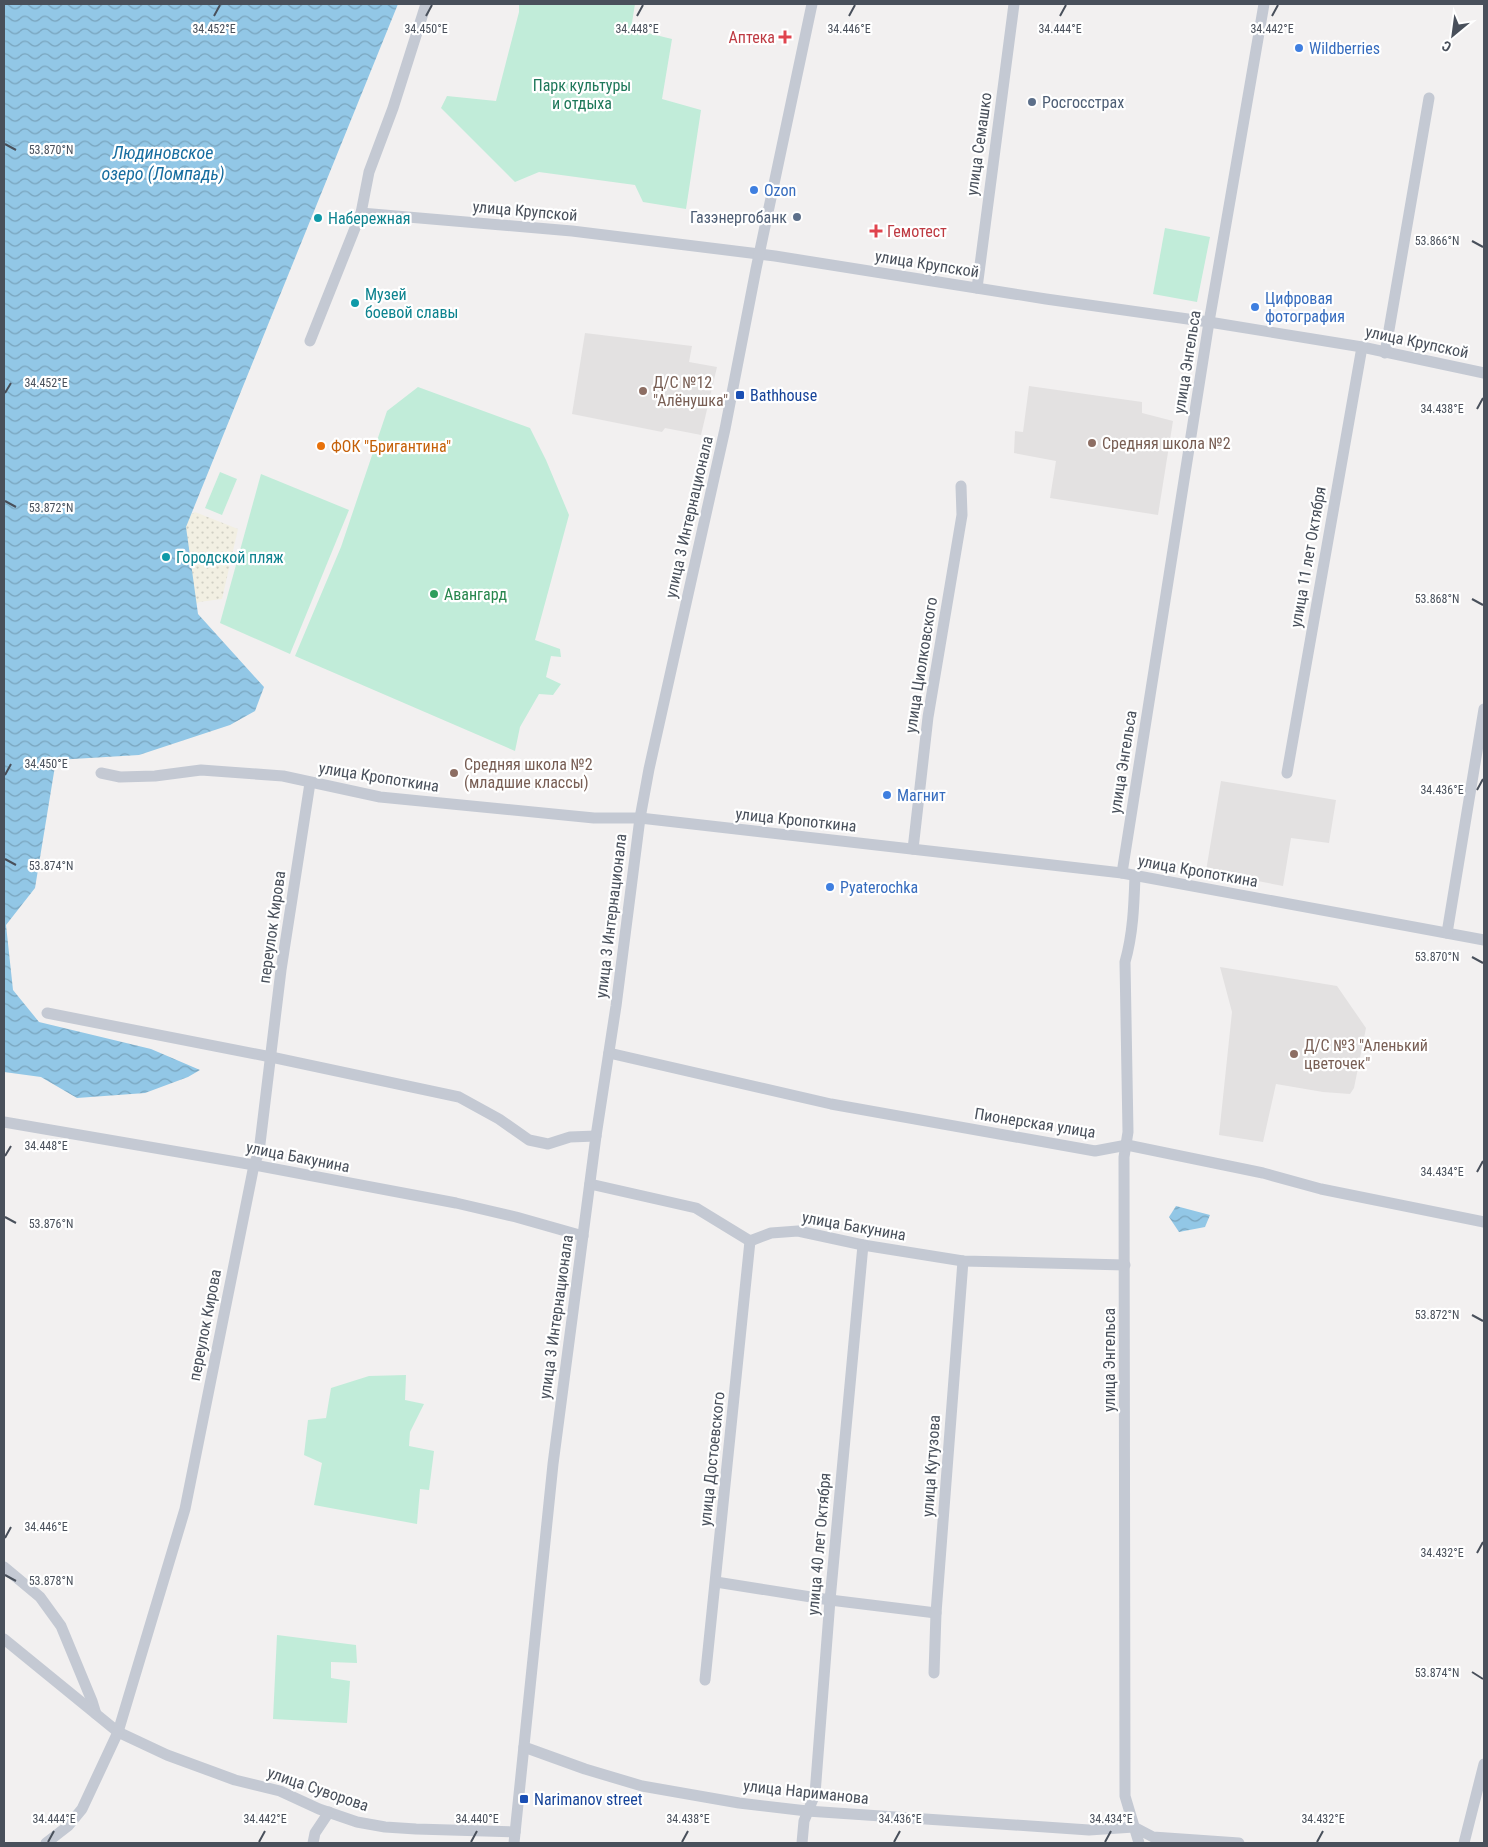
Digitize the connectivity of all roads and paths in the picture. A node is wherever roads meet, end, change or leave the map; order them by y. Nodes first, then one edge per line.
1 (426, 4) edge
2 (812, 4) edge
3 (1014, 4) edge
4 (1264, 4) edge
5 (1429, 98) dead end
6 (361, 213) junction
7 (759, 254) junction
8 (977, 288) junction
9 (1209, 322) junction
10 (310, 341) dead end
11 (1362, 348) junction
12 (1385, 353) junction
13 (1484, 373) edge
14 (961, 486) dead end
15 (1484, 709) edge
16 (100, 773) dead end
17 (1287, 773) dead end
18 (310, 783) junction
19 (640, 818) junction
20 (913, 849) junction
21 (1122, 873) junction
22 (1135, 876) junction
23 (1447, 933) junction
24 (1484, 940) edge
25 (47, 1013) dead end
26 (609, 1053) junction
27 (271, 1057) junction
28 (4, 1122) edge
29 (596, 1136) junction
30 (1127, 1145) junction
31 (254, 1165) junction
32 (590, 1184) junction
33 (1484, 1222) edge
34 (584, 1236) junction
35 (750, 1241) junction
36 (863, 1245) junction
37 (963, 1261) junction
38 (1125, 1265) junction
39 (4, 1567) edge
40 (716, 1582) junction
41 (830, 1600) junction
42 (936, 1613) junction
43 (4, 1639) edge
44 (934, 1673) dead end
45 (705, 1680) dead end
46 (96, 1714) junction
47 (118, 1732) junction
48 (524, 1747) junction
49 (1484, 1764) edge
50 (807, 1811) junction
51 (329, 1812) junction
52 (1134, 1827) junction
53 (515, 1837) edge
54 (46, 1843) edge
55 (313, 1843) edge
56 (802, 1843) edge
57 (1139, 1843) edge
58 (1239, 1843) edge
59 (1464, 1843) edge

1 - 6 street
2 - 7 street, улица 3 Интернационала
3 - 8 street, улица Семашко
4 - 9 street, улица Энгельса
5 - 12 street
6 - 7 street, улица Крупской
6 - 10 street
7 - 8 street, улица Крупской
7 - 19 street, улица 3 Интернационала
8 - 9 street, улица Крупской
9 - 11 street, улица Крупской
9 - 21 street, улица Энгельса
11 - 12 street, улица Крупской
11 - 17 street, улица 11 лет Октября
12 - 13 street, улица Крупской
14 - 20 street, улица Циолковского
15 - 23 street
16 - 18 street, улица Кропоткина
18 - 19 street, улица Кропоткина
18 - 27 street, переулок Кирова
19 - 20 street, улица Кропоткина
19 - 26 street, улица 3 Интернационала
20 - 21 street, улица Кропоткина
21 - 22 street, улица Кропоткина
22 - 23 street, улица Кропоткина
22 - 30 street, улица Энгельса
23 - 24 street, улица Кропоткина
25 - 27 street
26 - 29 street, улица 3 Интернационала
26 - 30 street, Пионерская улица
27 - 29 street
27 - 31 street, переулок Кирова
28 - 31 street, улица Бакунина
29 - 32 street, улица 3 Интернационала
30 - 33 street, Пионерская улица
30 - 38 street, улица Энгельса
31 - 34 street, улица Бакунина
31 - 47 street, переулок Кирова
32 - 34 street, улица 3 Интернационала
32 - 35 street
34 - 48 street, улица 3 Интернационала
35 - 36 street, улица Бакунина
35 - 40 street, улица Достоевского
36 - 37 street, улица Бакунина
36 - 41 street, улица 40 лет Октября
37 - 38 street, улица Бакунина
37 - 42 street, улица Кутузова
38 - 52 street, улица Энгельса
39 - 46 street
40 - 41 street
40 - 45 street, улица Достоевского
41 - 42 street
41 - 50 street, улица 40 лет Октября
42 - 44 street, улица Кутузова
43 - 46 street, улица Суворова
46 - 47 street, улица Суворова
47 - 51 street, улица Суворова
47 - 54 street, переулок Кирова
48 - 50 street, улица Нариманова
48 - 53 street, улица 3 Интернационала
49 - 59 street
50 - 52 street, улица Нариманова
50 - 56 street, улица 40 лет Октября
51 - 53 street, улица Суворова
51 - 55 street
52 - 57 street, улица Энгельса
52 - 58 street, улица Нариманова

